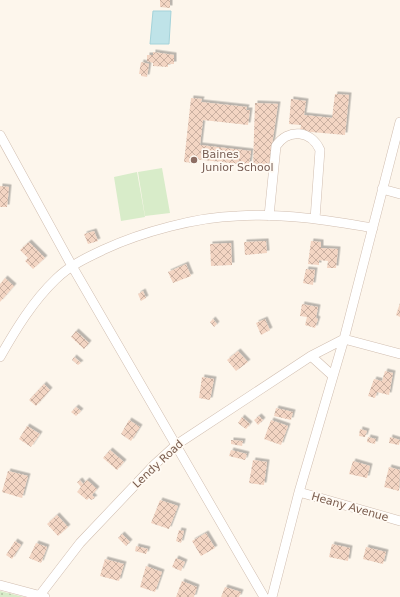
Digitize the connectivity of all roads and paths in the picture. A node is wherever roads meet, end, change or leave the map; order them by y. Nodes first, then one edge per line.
1 (400, 122) edge
2 (1, 138) edge
3 (382, 189) junction
4 (400, 194) edge
5 (268, 216) junction
6 (315, 219) junction
7 (372, 228) junction
8 (72, 266) junction
9 (344, 339) junction
10 (400, 354) edge
11 (311, 356) junction
12 (0, 357) edge
13 (333, 376) junction
14 (176, 445) junction
15 (299, 492) junction
16 (400, 521) edge
17 (0, 585) edge
18 (43, 596) edge
19 (264, 597) edge
20 (272, 597) edge

1 - 3 street
2 - 8 street
3 - 4 street
3 - 7 street
5 - 6 street
5 - 6 street
5 - 8 street
6 - 7 street
7 - 9 street
8 - 12 street
8 - 14 street
9 - 10 street
9 - 11 street, Lendy Road
9 - 13 street
11 - 13 street
11 - 14 street, Lendy Road
13 - 15 street
14 - 18 street, Lendy Road
14 - 19 street
15 - 16 street, Heany Avenue
15 - 20 street
17 - 18 street

